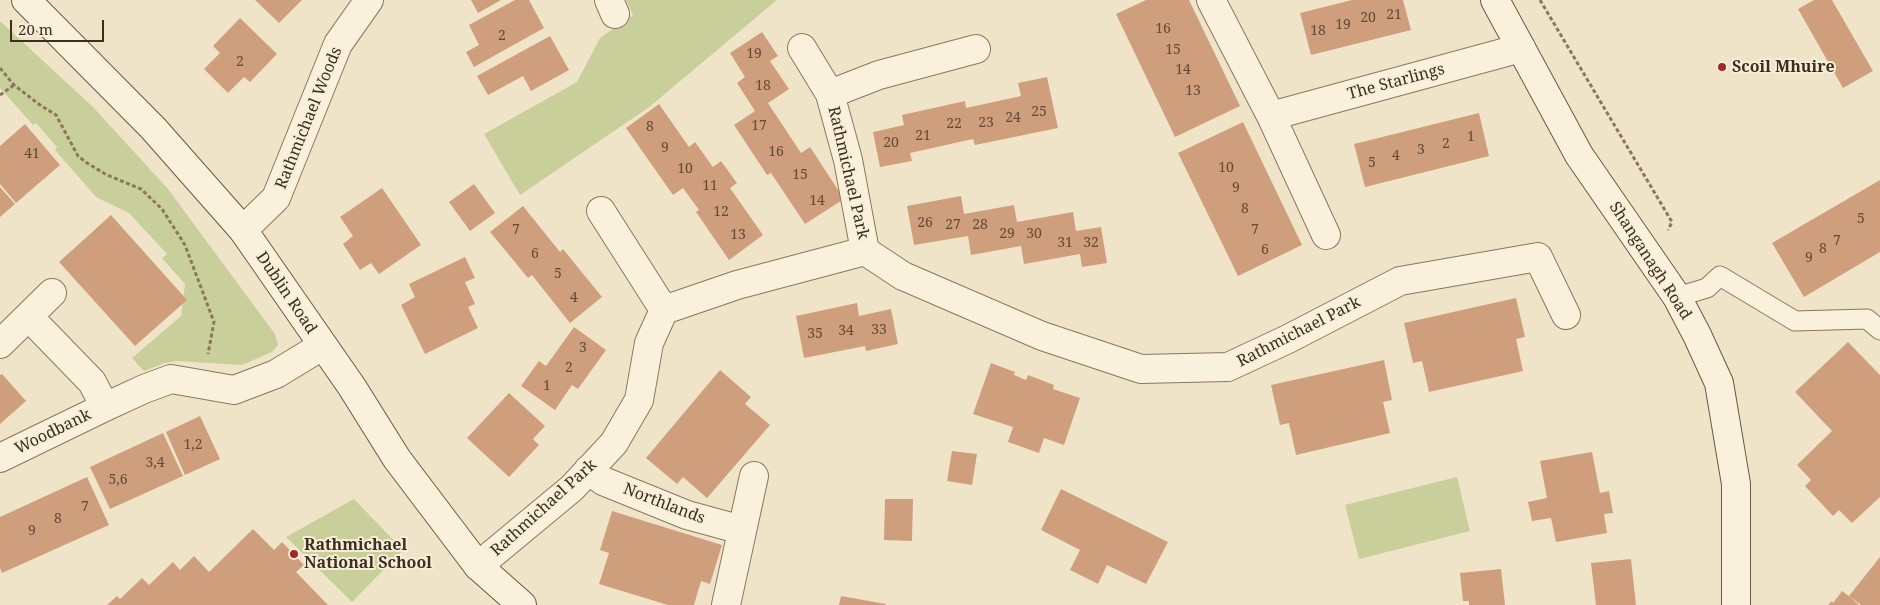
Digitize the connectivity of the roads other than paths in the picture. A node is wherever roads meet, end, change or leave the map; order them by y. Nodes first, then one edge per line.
1 (26, 0) edge
2 (368, 0) edge
3 (1211, 0) edge
4 (1495, 0) edge
5 (802, 48) dead end
6 (1521, 48) junction
7 (976, 49) dead end
8 (830, 94) junction
9 (1271, 116) junction
10 (601, 211) dead end
11 (243, 230) junction
12 (1326, 235) dead end
13 (865, 252) junction
14 (52, 293) dead end
15 (1677, 297) junction
16 (664, 310) junction
17 (1566, 315) dead end
18 (29, 317) junction
19 (1880, 330) edge
20 (0, 344) edge
21 (322, 346) junction
22 (105, 406) junction
23 (0, 458) edge
24 (588, 470) junction
25 (754, 476) dead end
26 (742, 530) junction
27 (478, 566) junction
28 (522, 605) edge
29 (726, 605) edge
30 (1736, 605) edge

1 - 11 street, Dublin Road
2 - 11 street, Rathmichael Woods
3 - 9 street
4 - 6 street, Shanganagh Road
5 - 8 street, Rathmichael Park
6 - 9 street, The Starlings
6 - 15 street, Shanganagh Road
7 - 8 street, Rathmichael Park
8 - 13 street, Rathmichael Park
9 - 12 street
10 - 16 street
11 - 21 street, Dublin Road
13 - 16 street, Rathmichael Park
13 - 17 street, Rathmichael Park
14 - 18 street
15 - 19 lane
15 - 30 street, Shanganagh Road
16 - 24 street, Rathmichael Park
18 - 20 street
18 - 22 street, Woodbank
21 - 22 street, Woodbank
21 - 27 street, Dublin Road
22 - 23 street, Woodbank
24 - 26 street, Northlands
24 - 27 street, Rathmichael Park
25 - 26 street
26 - 29 street
27 - 28 street, Dublin Road

